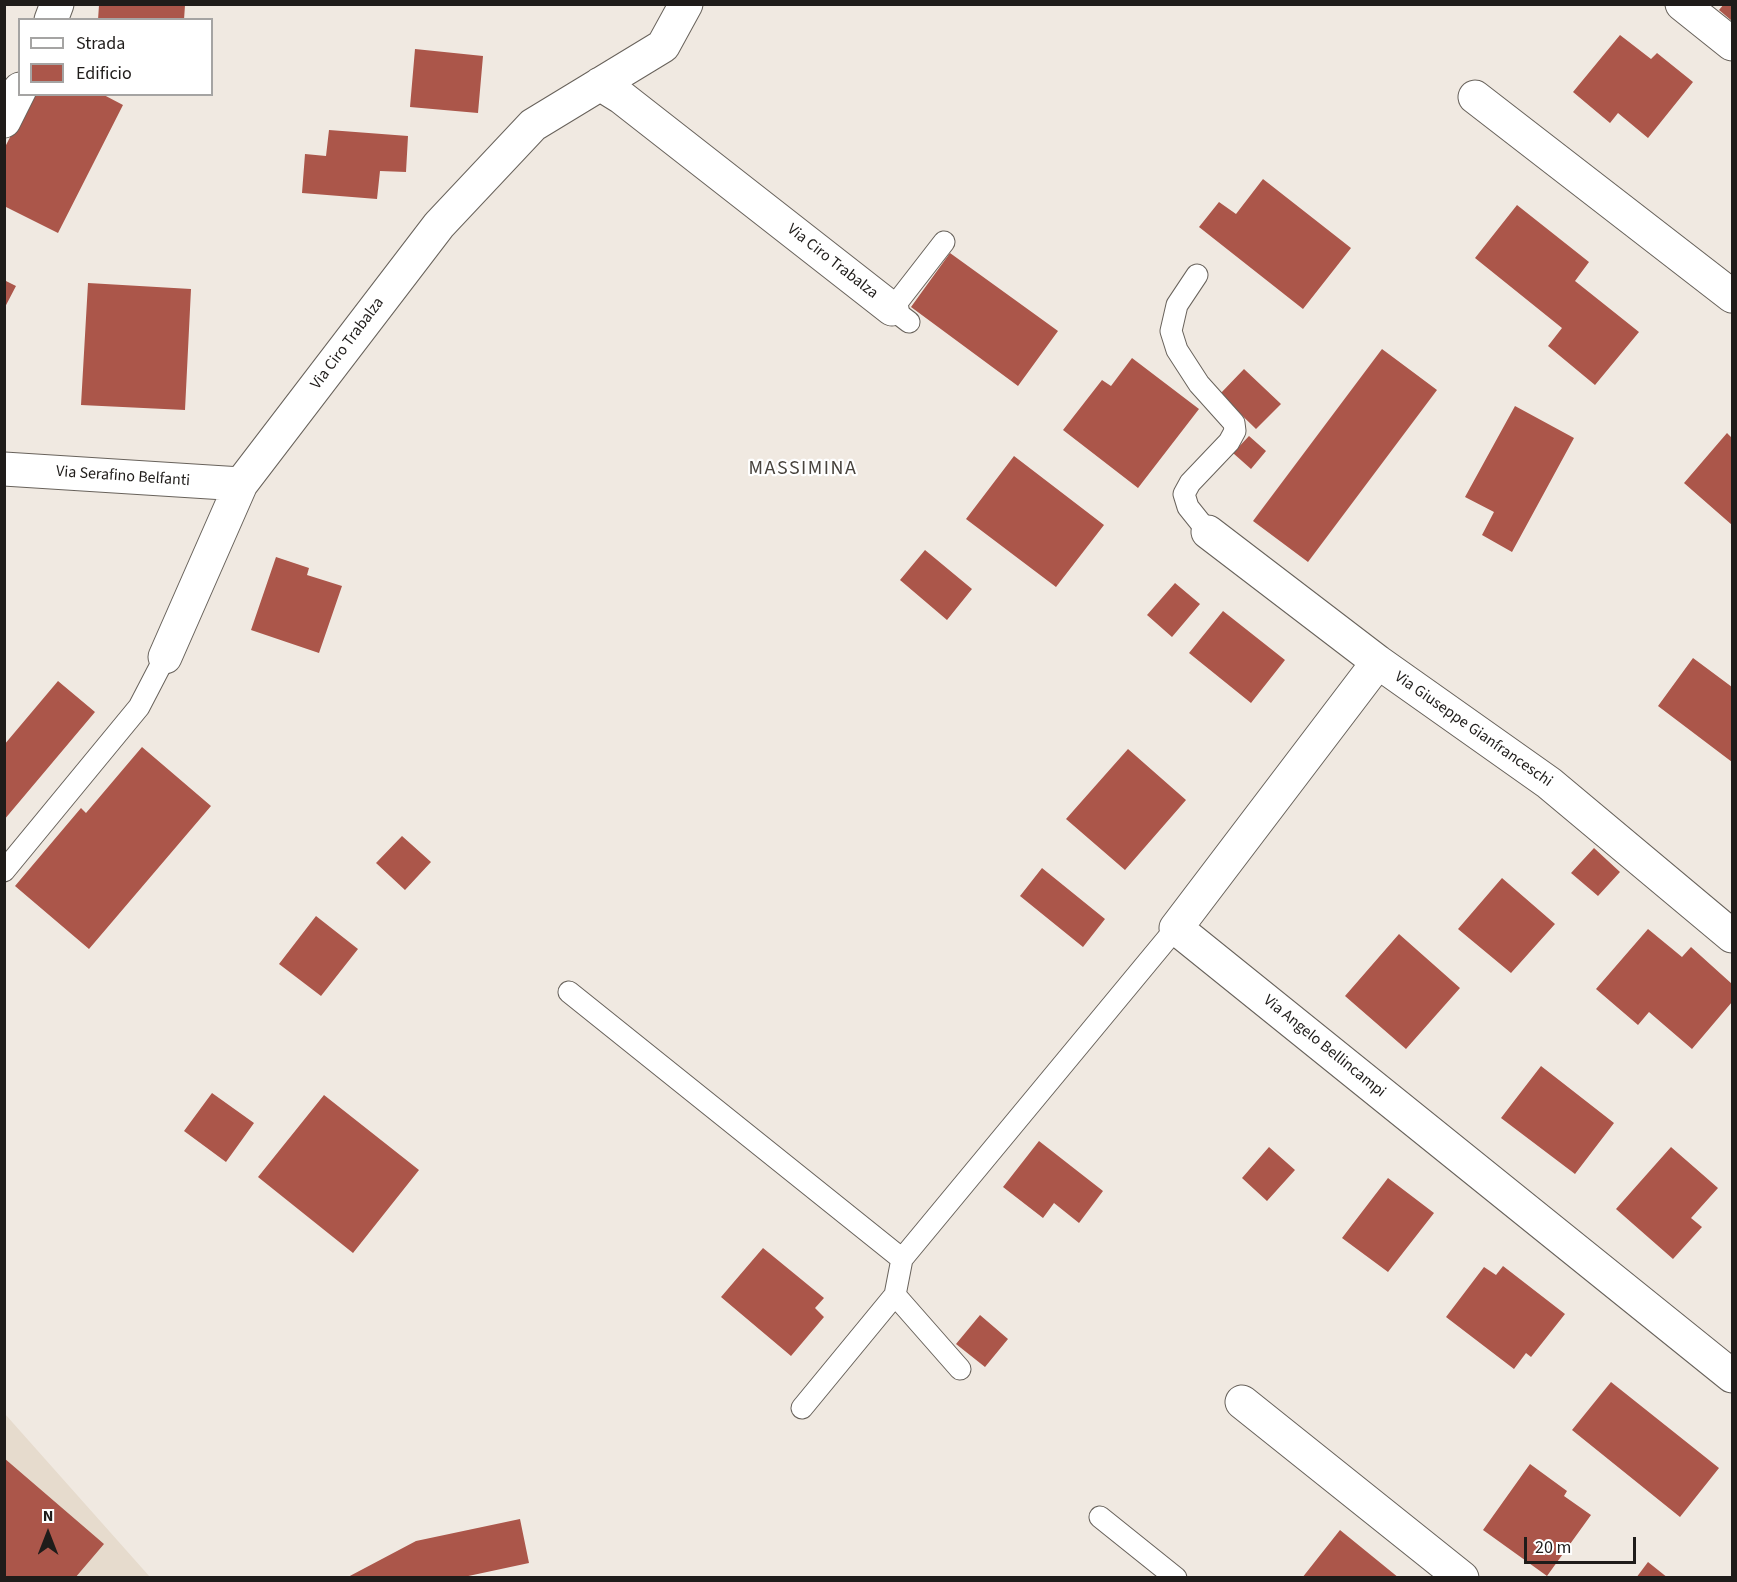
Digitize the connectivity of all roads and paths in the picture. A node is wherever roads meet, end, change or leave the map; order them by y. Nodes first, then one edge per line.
1 (686, 4) edge
2 (1682, 4) edge
3 (1732, 44) edge
4 (600, 84) junction
5 (18, 93) edge
6 (1475, 97) dead end
7 (4, 121) edge
8 (944, 242) dead end
9 (1197, 275) dead end
10 (1732, 296) edge
11 (900, 315) joint
12 (4, 469) edge
13 (241, 484) junction
14 (1208, 532) joint
15 (165, 657) joint
16 (1378, 662) junction
17 (4, 871) edge
18 (1176, 927) junction
19 (1732, 936) edge
20 (569, 992) dead end
21 (902, 1259) junction
22 (895, 1295) junction
23 (960, 1369) dead end
24 (1732, 1376) edge
25 (1242, 1402) dead end
26 (802, 1408) dead end
27 (1100, 1517) dead end
28 (1176, 1578) edge
29 (1462, 1578) edge

1 - 4 street, Via Ciro Trabalza
2 - 3 street
4 - 11 street, Via Ciro Trabalza
4 - 13 street, Via Ciro Trabalza
5 - 7 street
6 - 10 street
8 - 11 lane
9 - 14 lane
12 - 13 street, Via Serafino Belfanti
13 - 15 street, Via Ciro Trabalza
14 - 16 street, Via Giuseppe Gianfranceschi
15 - 17 lane
16 - 18 street
16 - 19 street, Via Giuseppe Gianfranceschi
18 - 21 lane
18 - 24 street, Via Angelo Bellincampi
20 - 21 lane
21 - 22 lane
22 - 23 lane
22 - 26 lane
25 - 29 street
27 - 28 lane

